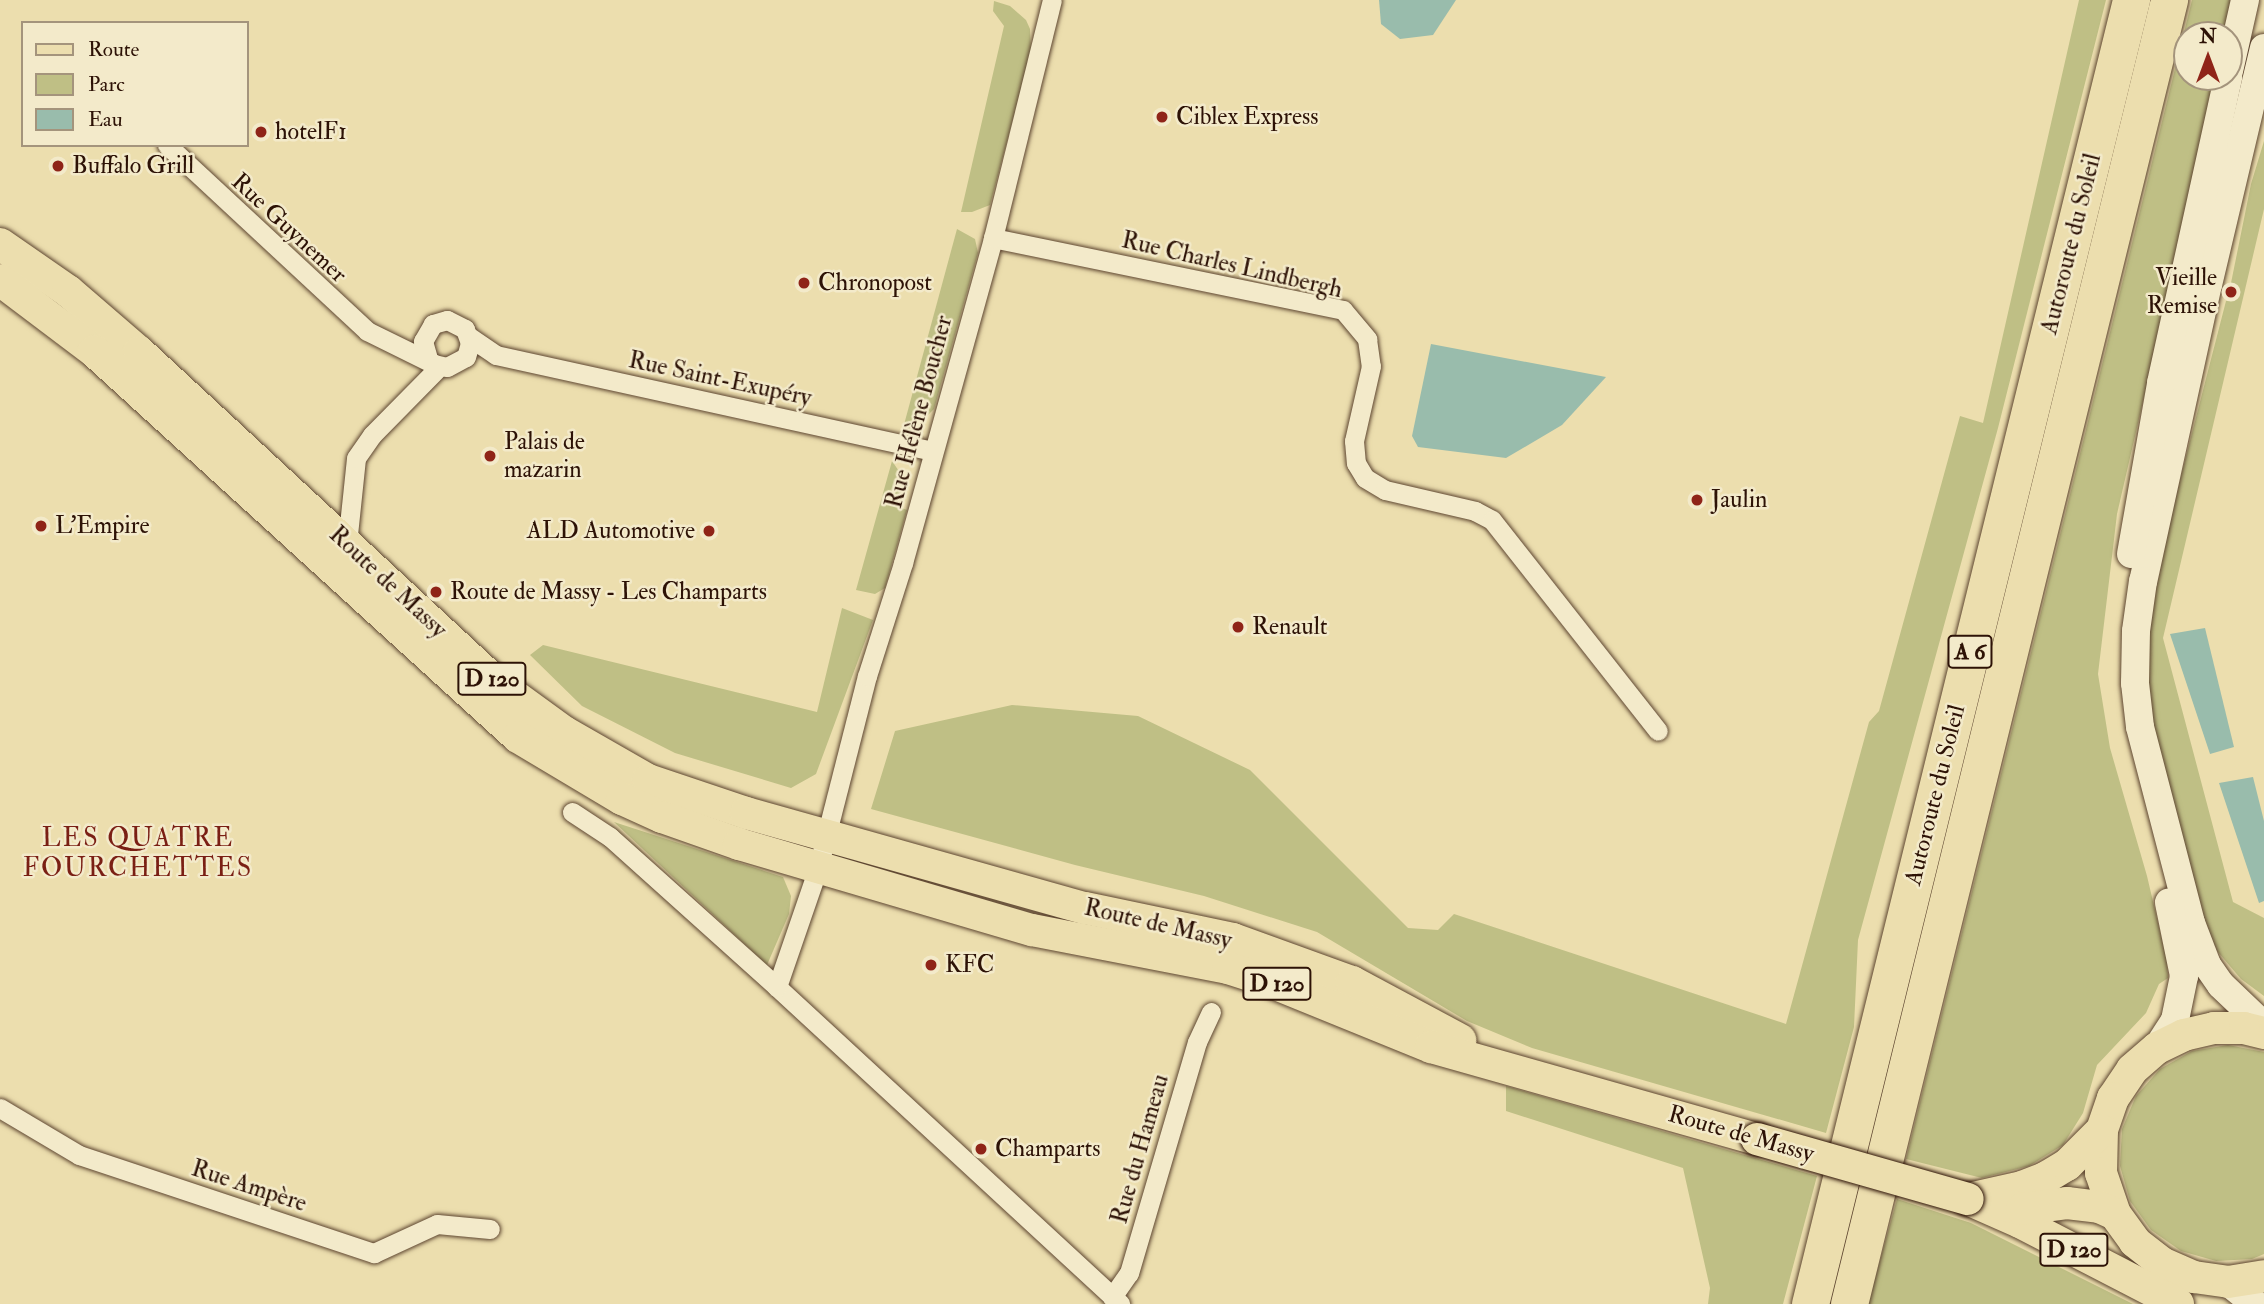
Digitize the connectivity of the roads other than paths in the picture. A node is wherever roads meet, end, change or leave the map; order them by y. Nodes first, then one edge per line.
1 (2131, 0) edge
2 (2169, 0) edge
3 (2245, 0) edge
4 (1048, 1) edge
5 (2240, 21) edge
6 (2264, 48) edge
7 (2225, 91) edge
8 (2257, 107) edge
9 (169, 147) edge
10 (2214, 148) junction
11 (993, 238) junction
12 (0, 244) edge
13 (0, 280) edge
14 (428, 329) junction
15 (468, 336) junction
16 (384, 338) junction
17 (496, 355) junction
18 (461, 362) junction
19 (434, 363) junction
20 (933, 451) junction
21 (347, 544) junction
22 (1658, 731) dead end
23 (572, 812) dead end
24 (827, 836) junction
25 (818, 868) junction
26 (777, 987) junction
27 (1211, 1012) dead end
28 (2264, 1026) edge
29 (2264, 1033) edge
30 (2157, 1048) junction
31 (1513, 1068) junction
32 (0, 1108) edge
33 (2102, 1130) junction
34 (1968, 1199) junction
35 (2115, 1214) junction
36 (490, 1229) dead end
37 (2264, 1276) edge
38 (2228, 1282) junction
39 (1116, 1300) edge
40 (1810, 1304) edge
41 (1849, 1304) edge
42 (2178, 1304) edge
43 (2255, 1304) edge

1 - 40 highway, Autoroute du Soleil / A 6
2 - 41 highway, Autoroute du Soleil / A 6
3 - 5 main road
4 - 11 street, Rue Hélène Boucher
6 - 8 main road
7 - 10 main road
8 - 10 street
8 - 28 main road
9 - 16 street, Rue Guynemer
10 - 30 main road
11 - 20 street, Rue Hélène Boucher
11 - 22 street, Rue Charles Lindbergh
12 - 21 main road, Route de Massy / D 120
13 - 25 main road, Route de Massy / D 120
14 - 15 street
14 - 16 street
14 - 19 street
15 - 17 street, Rue Saint-Exupéry
15 - 18 street
16 - 19 street, Rue Guynemer
17 - 18 street, Rue Saint-Exupéry
17 - 20 street, Rue Saint-Exupéry
18 - 19 street
19 - 21 street
20 - 24 street, Rue Hélène Boucher
21 - 24 main road, Route de Massy / D 120
23 - 26 street
24 - 25 street
24 - 31 main road, Route de Massy / D 120
25 - 26 street
25 - 31 main road, Route de Massy / D 120
26 - 39 street
27 - 39 street, Rue du Hameau
29 - 30 main road
30 - 33 main road
31 - 34 main road, Route de Massy / D 120, bridge
32 - 36 street, Rue Ampère
33 - 34 main road, Route de Massy / D 120
33 - 35 main road
34 - 35 main road, Route de Massy / D 120
34 - 42 main road, D 120
35 - 38 main road
37 - 38 main road
38 - 43 main road

